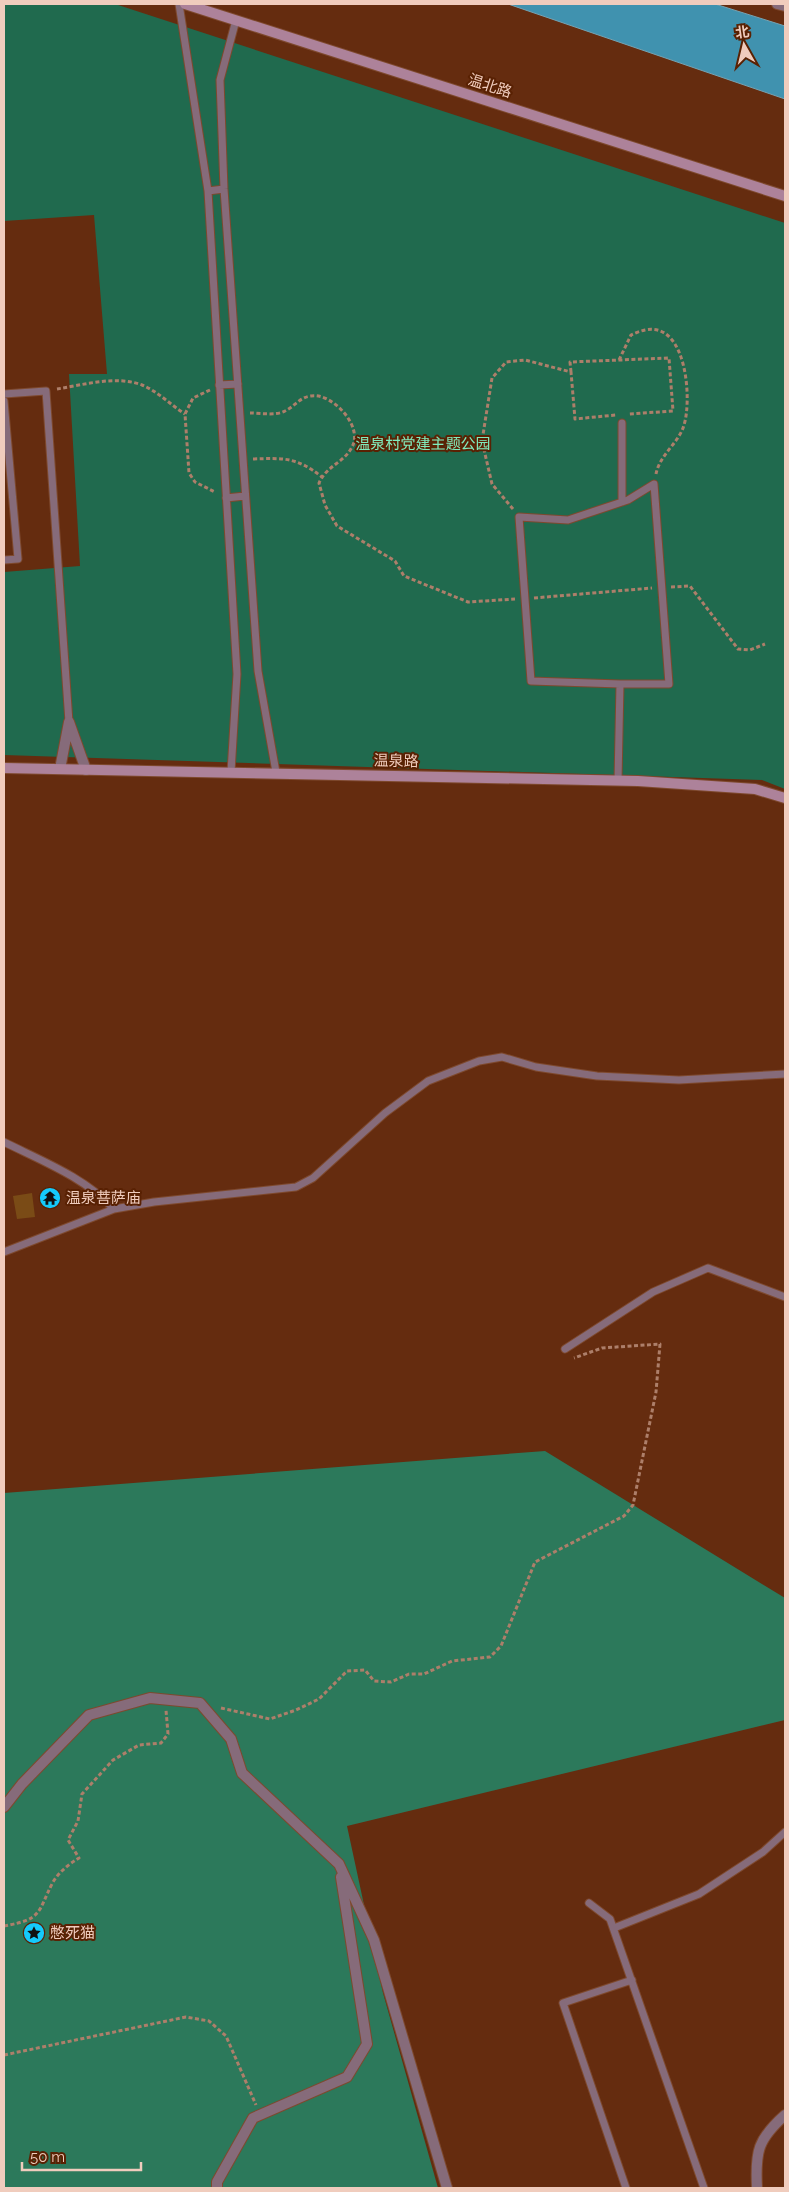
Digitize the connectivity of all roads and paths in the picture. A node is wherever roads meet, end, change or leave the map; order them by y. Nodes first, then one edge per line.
1 (179, 4) edge
2 (185, 4) edge
3 (778, 4) edge
4 (785, 6) edge
5 (236, 20) junction
6 (224, 189) junction
7 (208, 191) junction
8 (785, 196) edge
9 (619, 360) junction
10 (570, 372) junction
11 (238, 384) junction
12 (219, 385) junction
13 (46, 391) junction
14 (4, 394) edge
15 (4, 401) edge
16 (185, 414) junction
17 (240, 414) junction
18 (622, 423) dead end
19 (242, 460) junction
20 (322, 476) junction
21 (654, 484) junction
22 (245, 496) junction
23 (226, 498) junction
24 (622, 502) junction
25 (519, 517) junction
26 (4, 560) edge
27 (662, 587) junction
28 (525, 599) junction
29 (766, 644) dead end
30 (620, 684) junction
31 (69, 722) junction
32 (4, 768) edge
33 (60, 769) junction
34 (86, 770) junction
35 (231, 772) junction
36 (276, 772) junction
37 (618, 781) junction
38 (785, 798) edge
39 (785, 1074) edge
40 (4, 1142) edge
41 (114, 1209) junction
42 (4, 1252) edge
43 (785, 1297) edge
44 (565, 1349) joint
45 (166, 1700) junction
46 (200, 1703) junction
47 (4, 1807) edge
48 (785, 1832) edge
49 (339, 1864) junction
50 (589, 1903) dead end
51 (4, 1926) edge
52 (614, 1928) junction
53 (632, 1980) junction
54 (4, 2055) edge
55 (260, 2114) junction
56 (785, 2114) edge
57 (217, 2188) edge
58 (447, 2188) edge
59 (626, 2188) edge
60 (704, 2188) edge
61 (757, 2188) edge

1 - 7 lane
2 - 5 main road, 温北路
3 - 4 street
5 - 6 lane
5 - 8 main road, 温北路
6 - 7 lane
6 - 11 lane
7 - 12 lane
9 - 10 path
9 - 10 path
9 - 21 path
10 - 25 path
11 - 12 lane
11 - 17 lane
12 - 16 path
12 - 23 lane
13 - 14 lane
13 - 16 path
13 - 31 lane
15 - 26 lane
16 - 23 path
17 - 19 lane
17 - 20 path
18 - 24 lane
19 - 20 path
19 - 22 lane
20 - 28 path
21 - 24 lane
21 - 27 lane
22 - 23 lane
22 - 36 lane
23 - 35 lane
24 - 25 lane
25 - 28 lane
27 - 28 path
27 - 29 path
27 - 30 lane
28 - 30 lane
30 - 37 lane
31 - 33 street
31 - 34 street
32 - 33 main road, 温泉路
33 - 34 main road, 温泉路
34 - 35 main road, 温泉路
35 - 36 main road, 温泉路
36 - 37 main road, 温泉路
37 - 38 main road, 温泉路
39 - 41 lane
40 - 41 lane
41 - 42 lane
43 - 44 lane
44 - 46 path
45 - 46 street
45 - 47 street
45 - 51 path
46 - 49 street
48 - 52 lane
49 - 55 street
49 - 58 street
50 - 52 lane
52 - 53 lane
53 - 59 lane
53 - 60 lane
54 - 55 path
55 - 57 street
56 - 61 street

